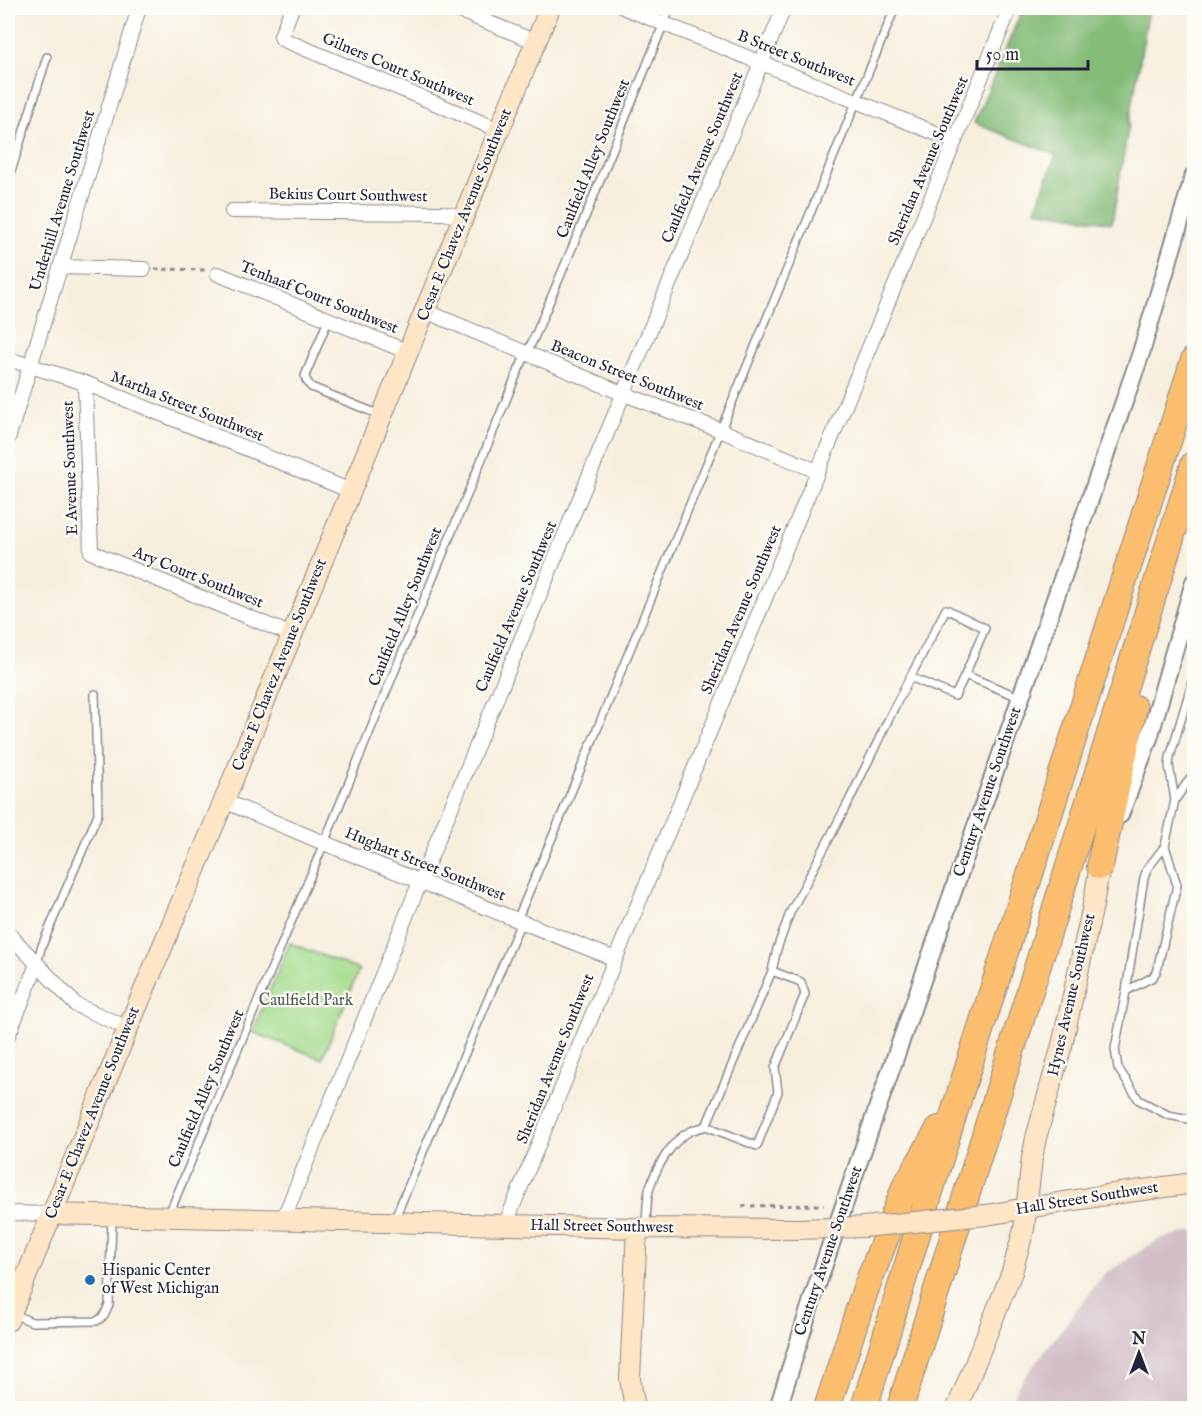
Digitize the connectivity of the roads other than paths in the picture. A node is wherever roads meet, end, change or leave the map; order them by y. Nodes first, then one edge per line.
1 (139, 8) edge
2 (292, 8) edge
3 (453, 8) edge
4 (550, 8) edge
5 (625, 8) edge
6 (670, 8) edge
7 (784, 8) edge
8 (895, 8) edge
9 (1010, 8) edge
10 (664, 23) junction
11 (536, 42) junction
12 (47, 57) dead end
13 (761, 62) junction
14 (856, 100) junction
15 (499, 130) junction
16 (955, 141) junction
17 (1194, 175) edge
18 (8, 181) edge
19 (232, 211) dead end
20 (463, 219) junction
21 (60, 267) junction
22 (144, 269) road end
23 (218, 274) road end
24 (425, 311) junction
25 (329, 318) junction
26 (408, 352) junction
27 (527, 353) junction
28 (8, 359) edge
29 (1194, 360) edge
30 (30, 366) junction
31 (85, 383) junction
32 (624, 394) junction
33 (382, 416) junction
34 (720, 430) junction
35 (8, 439) edge
36 (1194, 464) edge
37 (817, 471) junction
38 (351, 491) junction
39 (91, 552) joint
40 (1194, 582) edge
41 (1157, 584) junction
42 (291, 635) junction
43 (965, 675) junction
44 (1194, 676) edge
45 (910, 677) junction
46 (95, 694) dead end
47 (1021, 698) junction
48 (1194, 773) edge
49 (1175, 800) junction
50 (224, 801) junction
51 (324, 843) junction
52 (1165, 846) junction
53 (1100, 866) junction
54 (421, 881) junction
55 (519, 921) junction
56 (8, 933) edge
57 (615, 959) junction
58 (37, 964) junction
59 (772, 971) junction
60 (1126, 991) junction
61 (128, 1028) junction
62 (8, 1036) edge
63 (961, 1090) junction
64 (1194, 1120) edge
65 (706, 1126) junction
66 (1194, 1183) edge
67 (1026, 1209) junction
68 (8, 1213) edge
69 (51, 1214) junction
70 (112, 1216) junction
71 (168, 1217) junction
72 (283, 1220) junction
73 (393, 1222) junction
74 (505, 1225) junction
75 (641, 1228) junction
76 (9, 1317) edge
77 (635, 1408) edge
78 (778, 1408) edge
79 (827, 1408) edge
80 (864, 1408) edge
81 (900, 1408) edge
82 (957, 1408) edge

1 - 21 street, Underhill Avenue Southwest
2 - 15 street, Gilners Court Southwest
3 - 11 street
4 - 11 main road, Cesar E Chavez Avenue Southwest
5 - 10 street, B Street Southwest
6 - 10 lane, Caulfield Alley Southwest
7 - 13 street, Caulfield Avenue Southwest
8 - 14 lane
9 - 16 street, Sheridan Avenue Southwest
10 - 13 street, B Street Southwest
10 - 27 lane, Caulfield Alley Southwest
11 - 15 main road, Cesar E Chavez Avenue Southwest
12 - 18 lane
13 - 14 street, B Street Southwest
13 - 32 street, Caulfield Avenue Southwest
14 - 16 street, B Street Southwest
14 - 34 lane
15 - 20 main road, Cesar E Chavez Avenue Southwest
16 - 37 street, Sheridan Avenue Southwest
17 - 47 street, Century Avenue Southwest
19 - 20 street, Bekius Court Southwest
20 - 24 main road, Cesar E Chavez Avenue Southwest
21 - 22 street
21 - 30 street, Underhill Avenue Southwest
23 - 25 street, Tenhaaf Court Southwest
24 - 26 main road, Cesar E Chavez Avenue Southwest
24 - 27 street, Beacon Street Southwest
25 - 26 street, Tenhaaf Court Southwest
25 - 33 lane
26 - 33 main road, Cesar E Chavez Avenue Southwest
27 - 32 street, Beacon Street Southwest
27 - 51 lane, Caulfield Alley Southwest
28 - 30 street, Martha Street Southwest
29 - 63 highway
30 - 31 street, Martha Street Southwest
30 - 35 street, Underhill Avenue Southwest
31 - 38 street, Martha Street Southwest
31 - 39 street, E Avenue Southwest
32 - 34 street, Beacon Street Southwest
32 - 54 street, Caulfield Avenue Southwest
33 - 38 main road, Cesar E Chavez Avenue Southwest
34 - 37 street, Beacon Street Southwest
34 - 55 lane
36 - 41 highway
37 - 57 street, Sheridan Avenue Southwest
38 - 42 main road, Cesar E Chavez Avenue Southwest
39 - 42 street, Ary Court Southwest
40 - 53 street, Hynes Avenue Southwest
41 - 53 highway
41 - 81 highway
42 - 50 main road, Cesar E Chavez Avenue Southwest
43 - 45 lane
43 - 45 lane
43 - 47 lane
44 - 49 lane
45 - 59 lane
46 - 58 lane
47 - 78 street, Century Avenue Southwest
48 - 49 lane
49 - 52 lane
50 - 51 street, Hughart Street Southwest
50 - 61 main road, Cesar E Chavez Avenue Southwest
51 - 54 street, Hughart Street Southwest
51 - 71 lane, Caulfield Alley Southwest
52 - 60 lane
52 - 60 lane
53 - 67 main road, Hynes Avenue Southwest
54 - 55 street, Hughart Street Southwest
54 - 72 street, Caulfield Avenue Southwest
55 - 57 street, Hughart Street Southwest
55 - 73 lane
56 - 58 street
57 - 74 street, Sheridan Avenue Southwest
58 - 61 street
58 - 62 street
59 - 65 lane
59 - 65 lane
60 - 64 lane
61 - 69 main road, Cesar E Chavez Avenue Southwest
63 - 79 highway
63 - 80 highway
65 - 75 lane
66 - 67 main road, Hall Street Southwest
67 - 75 main road, Hall Street Southwest, bridge
67 - 82 main road, Hynes Avenue Southwest
68 - 69 street, Hall Street Southwest
69 - 70 main road, Hall Street Southwest
69 - 76 main road, Cesar E Chavez Avenue Southwest
70 - 71 main road, Hall Street Southwest
70 - 76 lane
71 - 72 main road, Hall Street Southwest
72 - 73 main road, Hall Street Southwest
73 - 74 main road, Hall Street Southwest
74 - 75 main road, Hall Street Southwest
75 - 77 main road

